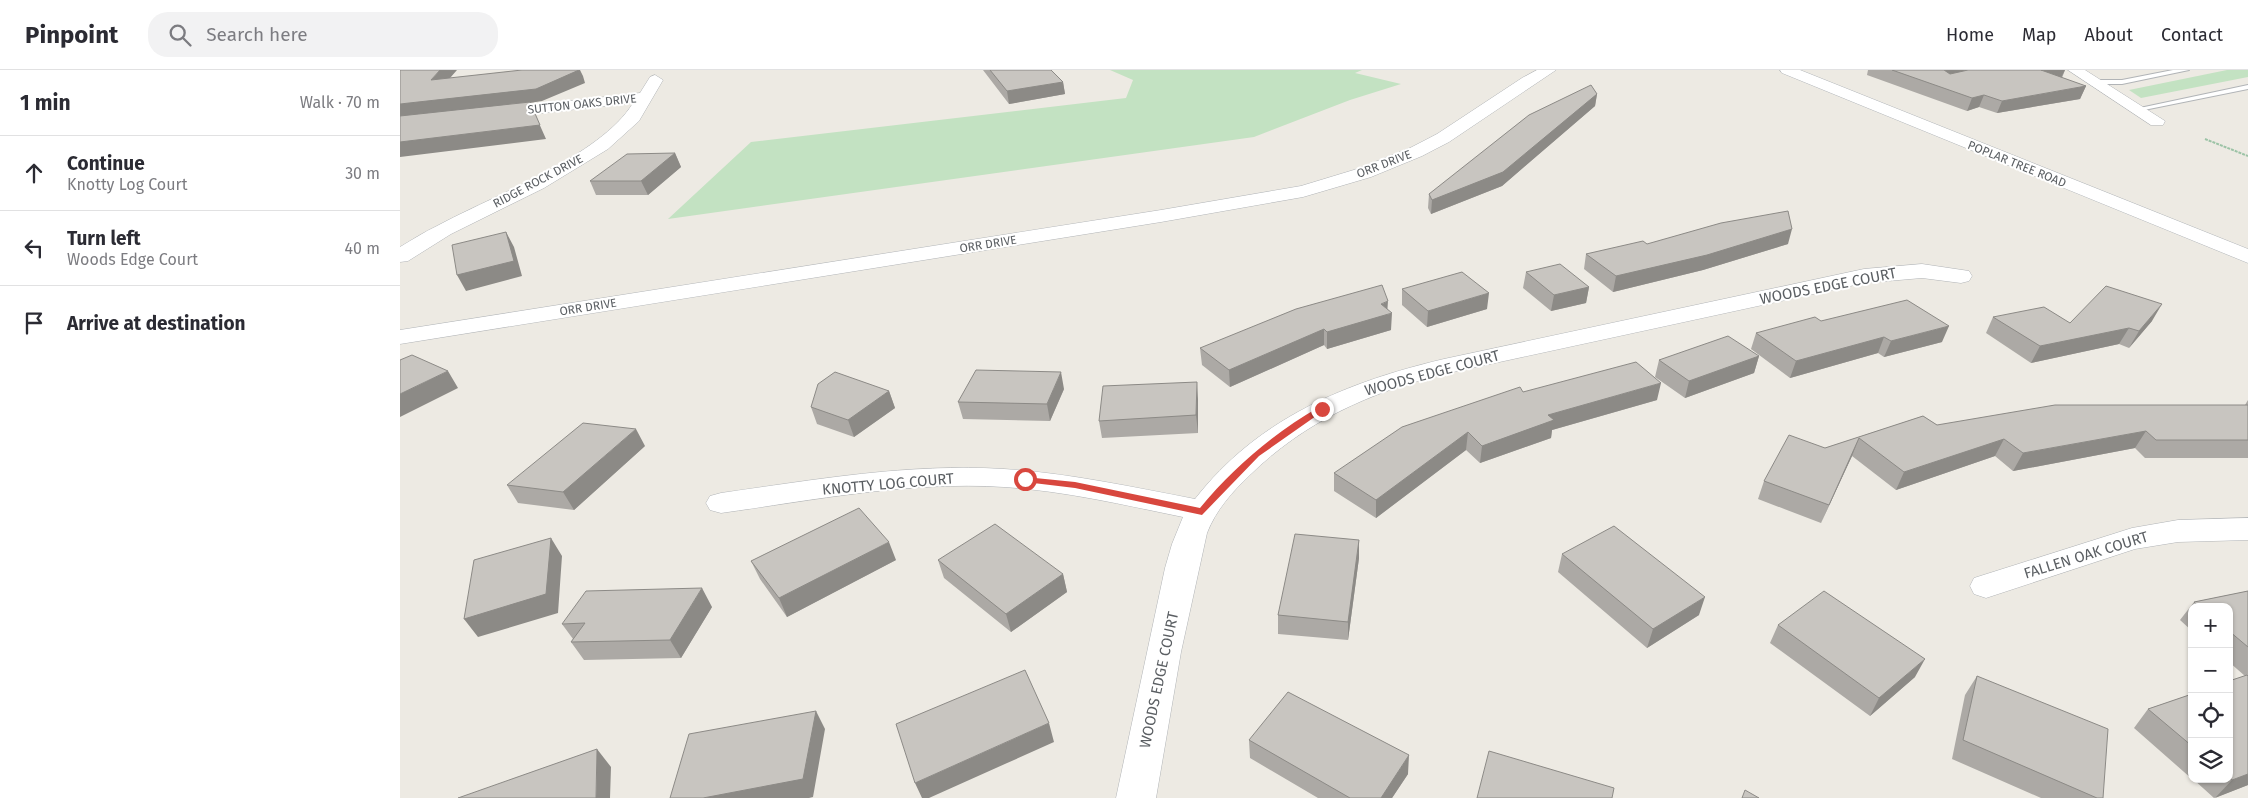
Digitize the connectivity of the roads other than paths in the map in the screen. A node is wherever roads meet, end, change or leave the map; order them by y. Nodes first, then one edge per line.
1 (1549, 70) edge
2 (1787, 70) edge
3 (2075, 70) edge
4 (2185, 70) edge
5 (655, 80) dead end
6 (2095, 82) junction
7 (2248, 86) edge
8 (646, 98) junction
9 (2139, 109) junction
10 (478, 115) edge
11 (2158, 121) dead end
12 (400, 256) edge
13 (2248, 257) edge
14 (1962, 276) dead end
15 (400, 337) edge
16 (721, 503) dead end
17 (1202, 512) junction
18 (2248, 529) edge
19 (1986, 586) dead end
20 (1136, 798) edge

1 - 15 street, ORR DRIVE
2 - 13 street, POPLAR TREE ROAD
3 - 6 street
4 - 6 lane
5 - 8 street, RIDGE ROCK DRIVE
6 - 9 street
7 - 9 lane
8 - 10 street, SUTTON OAKS DRIVE
8 - 12 street, RIDGE ROCK DRIVE
9 - 11 street
14 - 17 street, WOODS EDGE COURT
16 - 17 street, KNOTTY LOG COURT
17 - 20 street, WOODS EDGE COURT
18 - 19 street, FALLEN OAK COURT

